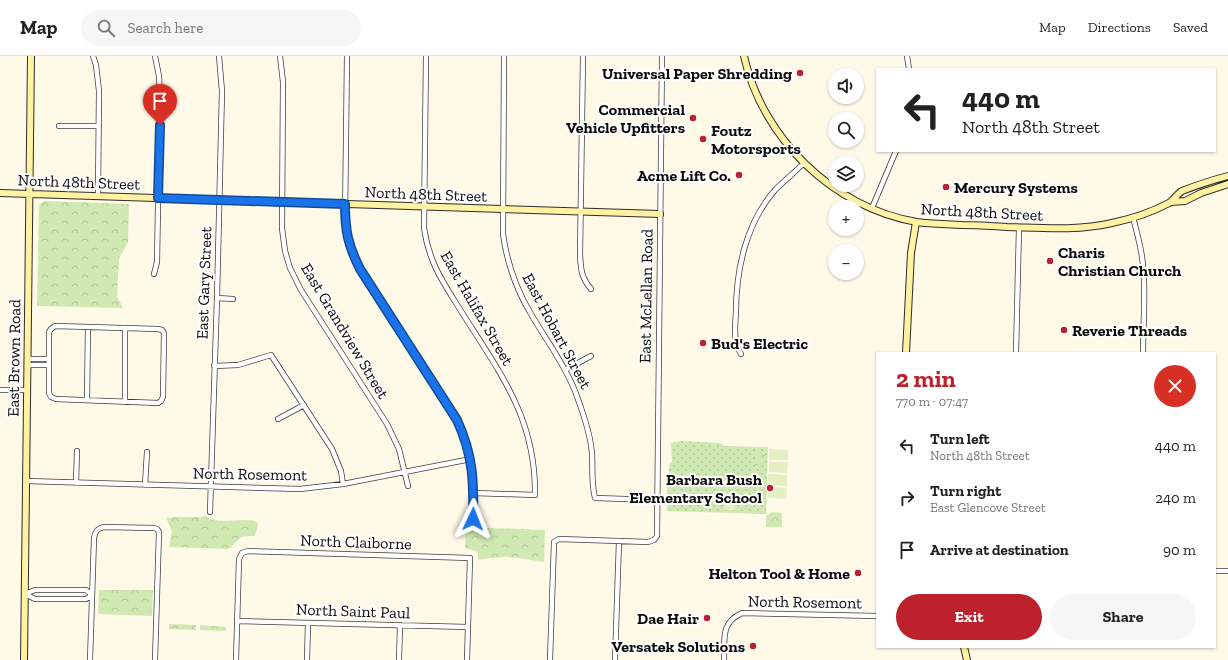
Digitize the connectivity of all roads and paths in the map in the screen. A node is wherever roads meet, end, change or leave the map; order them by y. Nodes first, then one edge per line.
1 (31, 56) edge
2 (93, 56) edge
3 (155, 56) edge
4 (219, 56) edge
5 (280, 56) edge
6 (347, 56) edge
7 (426, 56) edge
8 (504, 56) edge
9 (584, 56) edge
10 (662, 56) edge
11 (744, 56) edge
12 (907, 56) edge
13 (909, 68) edge
14 (59, 126) dead end
15 (99, 126) junction
16 (896, 152) edge
17 (804, 163) junction
18 (1228, 176) edge
19 (1228, 184) edge
20 (0, 193) edge
21 (29, 193) junction
22 (98, 195) junction
23 (158, 198) junction
24 (220, 200) junction
25 (282, 202) junction
26 (1171, 202) junction
27 (345, 204) junction
28 (424, 207) junction
29 (872, 208) junction
30 (502, 210) junction
31 (581, 212) junction
32 (660, 214) junction
33 (1134, 217) junction
34 (916, 222) junction
35 (1019, 227) junction
36 (154, 274) dead end
37 (591, 289) dead end
38 (217, 298) junction
39 (233, 299) dead end
40 (88, 327) junction
41 (125, 328) junction
42 (906, 352) edge
43 (1016, 352) edge
44 (1143, 352) edge
45 (741, 354) dead end
46 (591, 356) dead end
47 (49, 359) junction
48 (27, 362) junction
49 (49, 365) junction
50 (214, 366) junction
51 (565, 370) junction
52 (0, 390) edge
53 (27, 390) junction
54 (87, 400) junction
55 (125, 402) junction
56 (304, 405) junction
57 (278, 419) dead end
58 (77, 451) dead end
59 (146, 452) dead end
60 (471, 459) junction
61 (405, 471) junction
62 (26, 481) junction
63 (76, 483) junction
64 (343, 484) junction
65 (145, 485) junction
66 (408, 486) dead end
67 (210, 487) junction
68 (474, 493) junction
69 (657, 500) junction
70 (210, 512) dead end
71 (473, 519) dead end
72 (619, 541) junction
73 (1216, 571) edge
74 (1228, 571) edge
75 (25, 594) junction
76 (92, 595) junction
77 (876, 616) edge
78 (238, 621) junction
79 (308, 623) junction
80 (400, 625) junction
81 (468, 627) junction
82 (964, 648) edge
83 (24, 660) edge
84 (90, 660) edge
85 (155, 660) edge
86 (236, 660) edge
87 (307, 660) edge
88 (399, 660) edge
89 (467, 660) edge
90 (550, 660) edge
91 (615, 660) edge
92 (724, 660) edge
93 (967, 660) edge

1 - 21 street, East Brown Road
2 - 15 street
3 - 23 street
4 - 24 street, East Gary Street
5 - 25 street, East Grandview Street
6 - 27 street
7 - 28 street, East Halifax Street
8 - 30 street, East Hobart Street
9 - 31 street
10 - 32 street, East McLellan Road
11 - 17 street, North 48th Street
12 - 13 street
14 - 15 street
15 - 22 street
16 - 29 street
17 - 29 street, North 48th Street
17 - 45 street
18 - 26 street, North 48th Street
19 - 26 street, North 48th Street
20 - 21 street, North 48th Street
21 - 22 street, North 48th Street
21 - 48 street, East Brown Road
22 - 23 street, North 48th Street
23 - 24 street, North 48th Street
23 - 36 street
24 - 25 street, North 48th Street
24 - 38 street, East Gary Street
25 - 27 street, North 48th Street
25 - 61 street, East Grandview Street
26 - 33 street, North 48th Street
27 - 28 street, North 48th Street
27 - 60 street
28 - 30 street, North 48th Street
28 - 68 street, East Halifax Street
29 - 34 street, North 48th Street
30 - 31 street, North 48th Street
30 - 51 street, East Hobart Street
31 - 32 street, North 48th Street
31 - 37 street
32 - 69 street, East McLellan Road
33 - 35 street, North 48th Street
33 - 44 street
34 - 35 street, North 48th Street
34 - 42 street
35 - 43 street
38 - 39 street
38 - 50 street, East Gary Street
40 - 41 street
40 - 47 street
40 - 54 street
41 - 55 street
41 - 55 street
46 - 51 street
47 - 48 street
47 - 49 street
48 - 49 street
48 - 53 street, East Brown Road
49 - 54 street
50 - 56 street
50 - 67 street, East Gary Street
51 - 69 street, East Hobart Street
52 - 53 street
53 - 62 street, East Brown Road
54 - 55 street
56 - 57 street
56 - 64 street
58 - 63 street
59 - 65 street
60 - 61 street, North Rosemont
60 - 68 street
61 - 64 street, North Rosemont
61 - 66 street, East Grandview Street
62 - 63 street, North Rosemont
62 - 75 street, East Brown Road
63 - 65 street, North Rosemont
64 - 67 street, North Rosemont
65 - 67 street, North Rosemont
67 - 70 street, East Gary Street
68 - 71 street
69 - 72 street, East McLellan Road
72 - 90 street
72 - 91 street
73 - 74 street
75 - 76 street
75 - 76 street
75 - 83 street, East Brown Road
76 - 84 street
76 - 85 street
77 - 92 street, North Rosemont
78 - 79 street, North Saint Paul
78 - 81 street, North Claiborne
78 - 86 street
79 - 80 street, North Saint Paul
79 - 87 street
80 - 81 street, North Saint Paul
80 - 88 street
81 - 89 street
82 - 93 street

